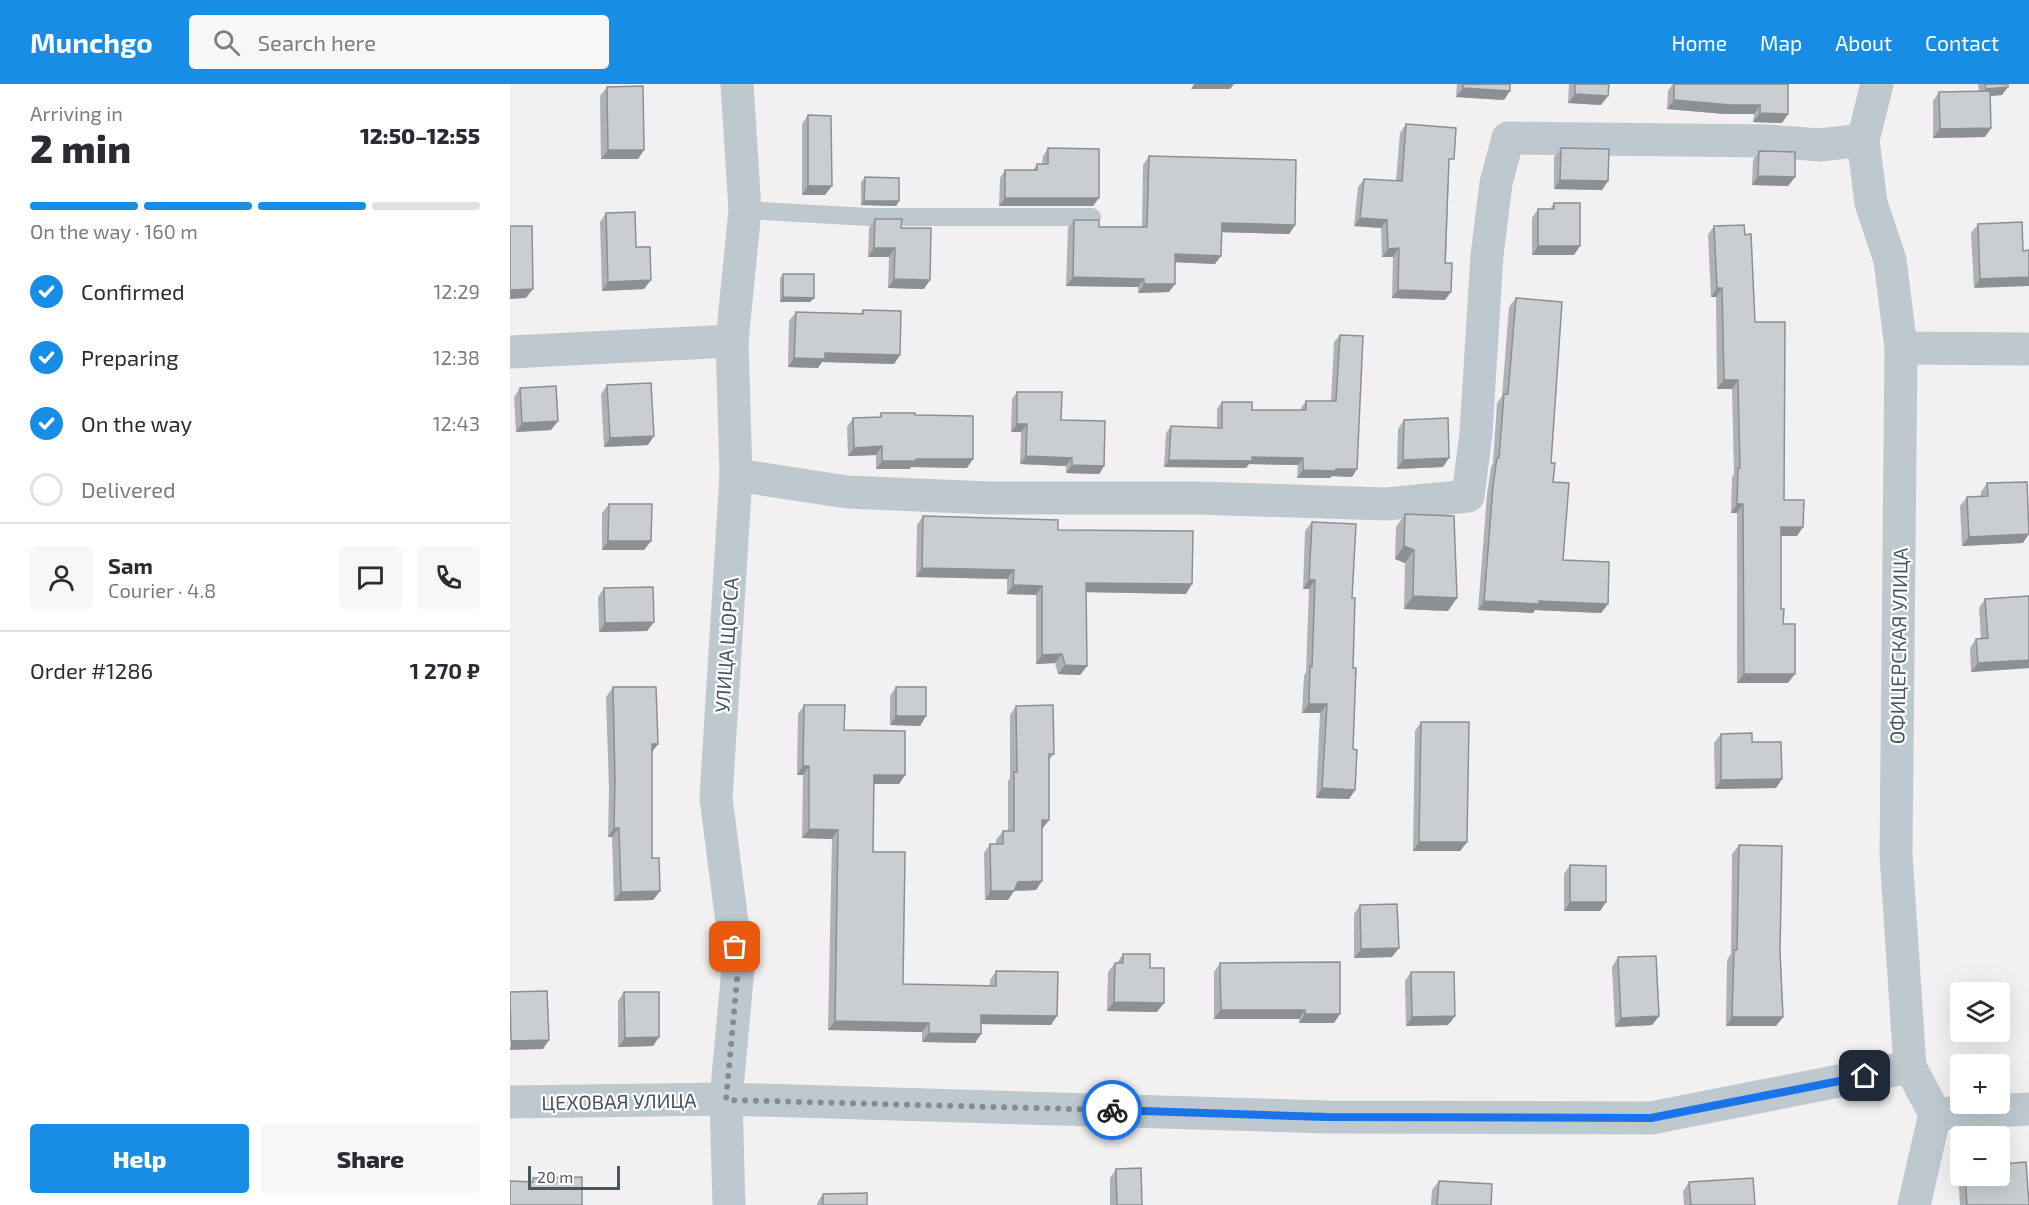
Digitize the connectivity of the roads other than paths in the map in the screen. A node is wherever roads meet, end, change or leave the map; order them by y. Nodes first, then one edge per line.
1 (737, 84) edge
2 (1876, 84) edge
3 (1863, 140) junction
4 (745, 210) junction
5 (1092, 217) edge
6 (732, 341) junction
7 (1901, 348) junction
8 (2029, 350) edge
9 (510, 352) edge
10 (736, 475) junction
11 (1910, 1067) junction
12 (726, 1100) junction
13 (510, 1102) edge
14 (2029, 1109) edge
15 (1935, 1114) junction
16 (729, 1205) edge
17 (1914, 1205) edge

1 - 4 street, УЛИЦА ЩОРСА
2 - 3 street, ОФИЦЕРСКАЯ УЛИЦА
3 - 7 street, ОФИЦЕРСКАЯ УЛИЦА
3 - 10 street
4 - 5 lane
4 - 6 street, УЛИЦА ЩОРСА
6 - 9 street
6 - 10 street, УЛИЦА ЩОРСА
7 - 8 street
7 - 11 street, ОФИЦЕРСКАЯ УЛИЦА
10 - 12 street, УЛИЦА ЩОРСА
11 - 12 street, ЦЕХОВАЯ УЛИЦА
11 - 15 street, ОФИЦЕРСКАЯ УЛИЦА
12 - 13 street, ЦЕХОВАЯ УЛИЦА
12 - 16 street, УЛИЦА ЩОРСА
14 - 15 street
15 - 17 street

